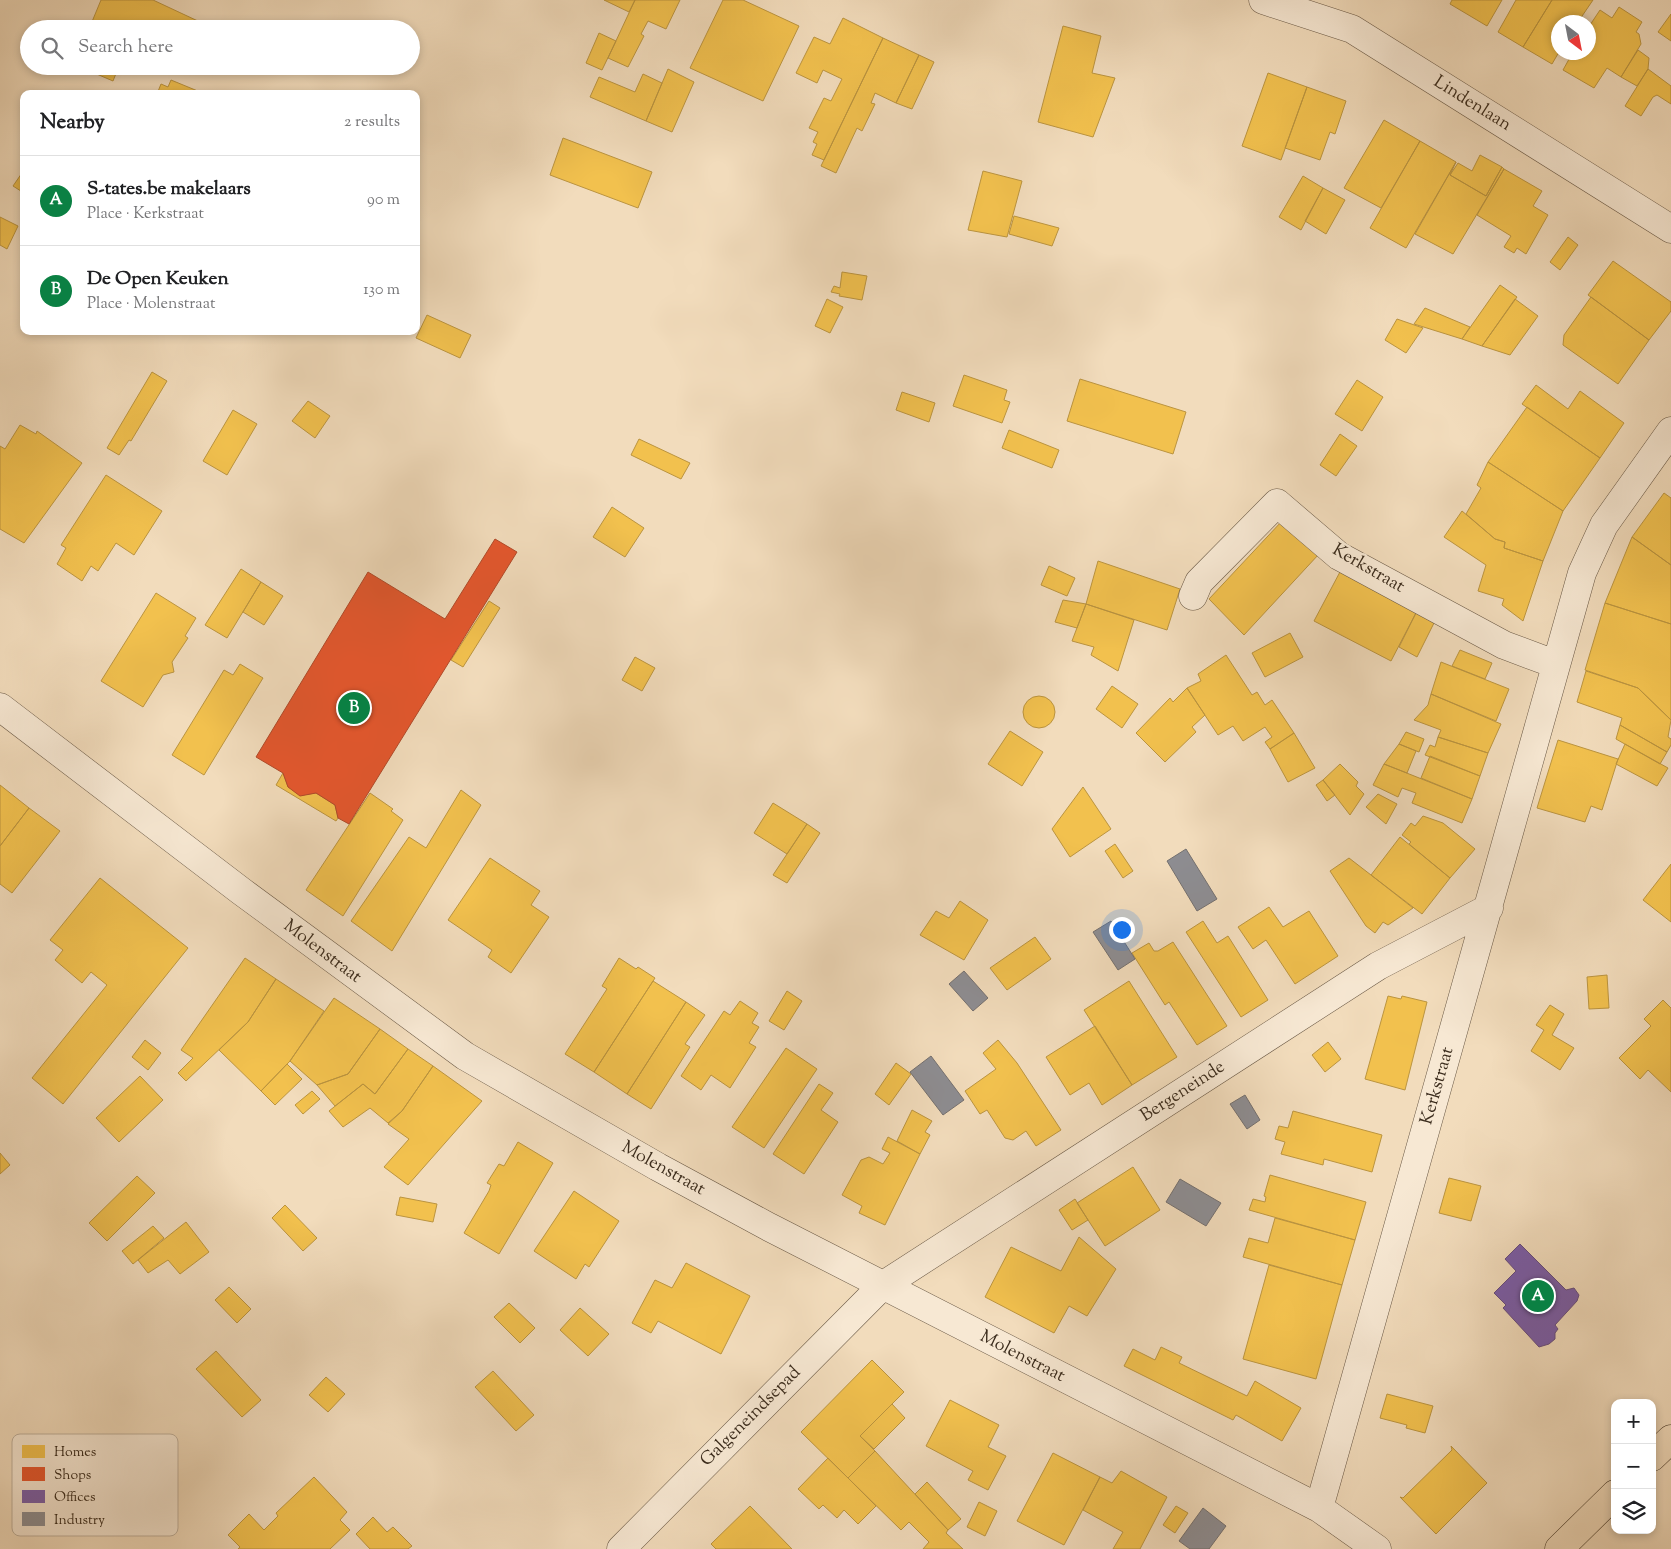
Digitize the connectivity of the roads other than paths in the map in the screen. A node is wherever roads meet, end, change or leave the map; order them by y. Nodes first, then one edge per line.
1 (1263, 0) edge
2 (1671, 230) edge
3 (1671, 431) edge
4 (1193, 596) dead end
5 (1555, 664) junction
6 (0, 707) edge
7 (1489, 908) junction
8 (882, 1286) junction
9 (1671, 1439) edge
10 (1656, 1453) edge
11 (1611, 1498) edge
12 (1319, 1508) junction
13 (621, 1549) edge
14 (1377, 1549) edge
15 (1559, 1549) edge

1 - 2 street, Lindenlaan
3 - 5 street, Kerkstraat
4 - 5 street, Kerkstraat
5 - 7 street, Kerkstraat
6 - 8 street, Molenstraat
7 - 8 street, Bergeneinde
7 - 12 street, Kerkstraat
8 - 12 street, Molenstraat
8 - 13 street, Galgeneindsepad
9 - 10 main road
11 - 15 main road
12 - 14 street, Molenstraat

